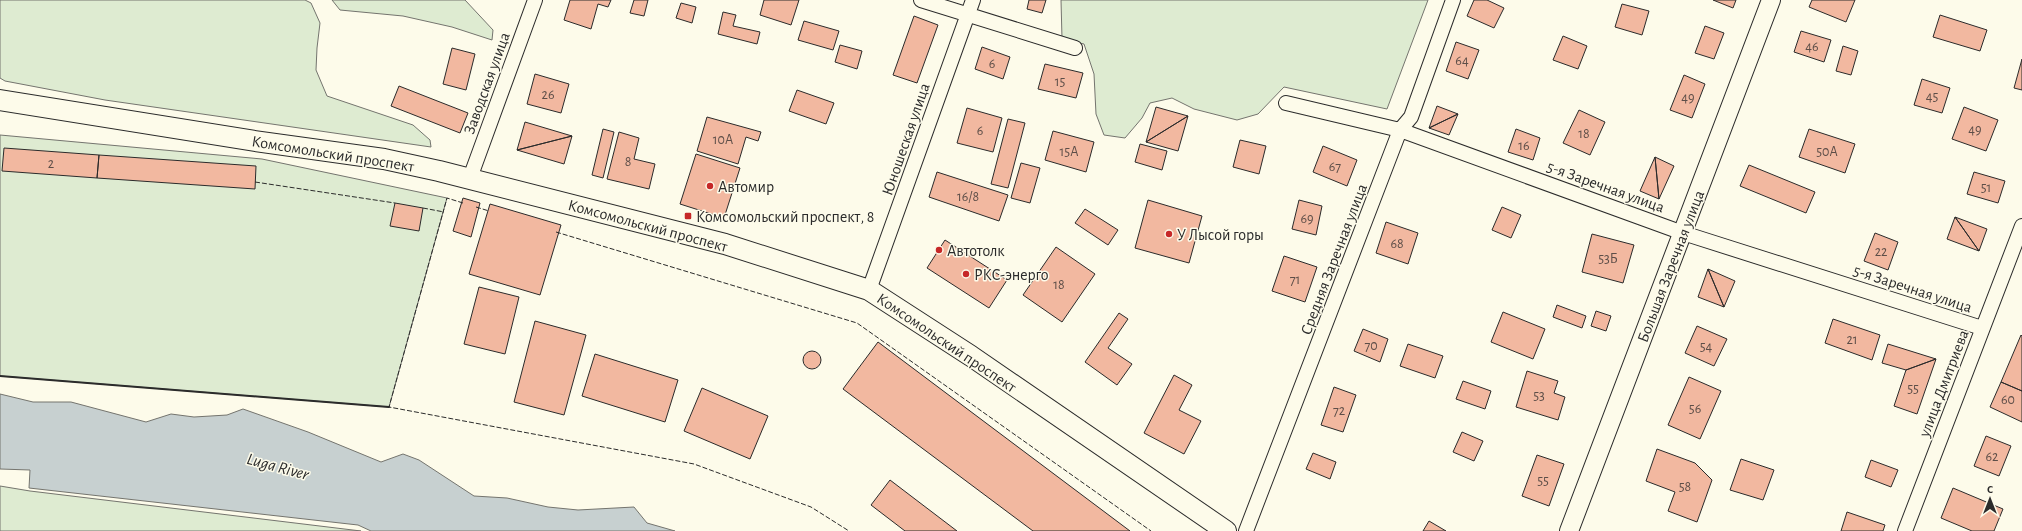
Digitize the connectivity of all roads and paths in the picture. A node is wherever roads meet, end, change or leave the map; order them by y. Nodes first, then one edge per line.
1 (535, 0) edge
2 (921, 0) edge
3 (973, 0) edge
4 (1453, 0) edge
5 (1771, 0) edge
6 (967, 16) junction
7 (1075, 48) dead end
8 (0, 100) edge
9 (1286, 103) dead end
10 (1400, 130) junction
11 (470, 178) junction
12 (2022, 226) edge
13 (1683, 232) junction
14 (870, 290) junction
15 (1982, 328) junction
16 (1226, 531) edge
17 (1246, 531) edge
18 (1569, 531) edge
19 (1905, 531) edge

1 - 11 street, Заводская улица
2 - 6 street
3 - 6 street, Юношеская улица
4 - 10 street, Средняя Заречная улица
5 - 13 street, Большая Заречная улица
6 - 7 street
6 - 14 street, Юношеская улица
8 - 11 main road, Комсомольский проспект
9 - 10 street, 5-я Заречная улица
10 - 13 street, 5-я Заречная улица
10 - 17 street, Средняя Заречная улица
11 - 14 main road, Комсомольский проспект
12 - 15 street, улица Дмитриева
13 - 15 street, 5-я Заречная улица
13 - 18 street, Большая Заречная улица
14 - 16 main road, Комсомольский проспект
15 - 19 street, улица Дмитриева

